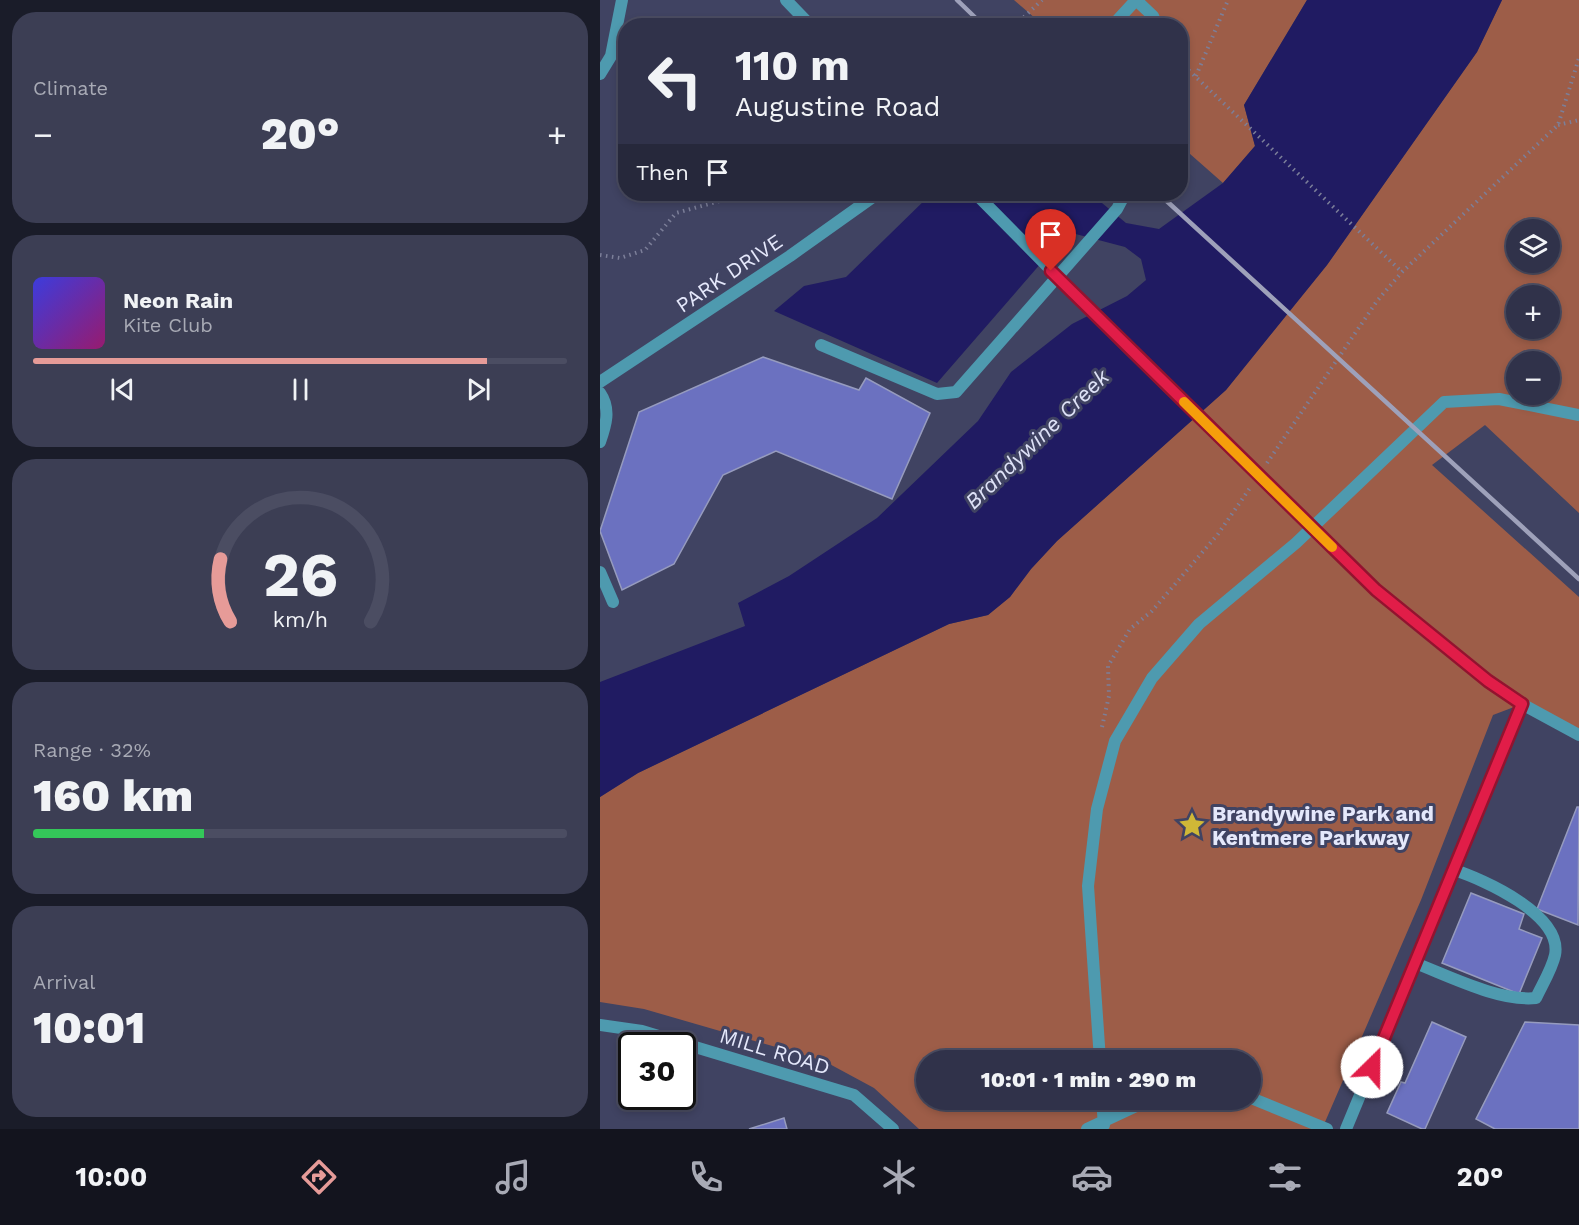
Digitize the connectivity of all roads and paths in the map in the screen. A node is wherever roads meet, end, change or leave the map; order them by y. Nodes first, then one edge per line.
1 (622, 0) edge
2 (786, 0) edge
3 (1041, 0) edge
4 (1136, 0) edge
5 (1228, 0) edge
6 (618, 18) edge
7 (803, 18) edge
8 (1022, 18) edge
9 (1119, 18) edge
10 (1154, 18) edge
11 (618, 20) edge
12 (1579, 58) edge
13 (1188, 69) edge
14 (1576, 70) junction
15 (600, 74) edge
16 (1579, 75) edge
17 (1196, 76) junction
18 (1579, 120) edge
19 (1558, 125) junction
20 (720, 201) edge
21 (867, 201) edge
22 (982, 201) edge
23 (1121, 201) edge
24 (600, 255) edge
25 (1402, 272) junction
26 (821, 345) dead end
27 (600, 382) edge
28 (600, 393) edge
29 (1579, 415) edge
30 (600, 442) edge
31 (1265, 466) dead end
32 (1251, 486) dead end
33 (600, 572) edge
34 (613, 602) dead end
35 (1522, 704) junction
36 (1100, 734) dead end
37 (1579, 735) edge
38 (1454, 870) junction
39 (1415, 963) junction
40 (600, 1025) edge
41 (1099, 1050) edge
42 (1261, 1102) edge
43 (1103, 1110) edge
44 (1131, 1110) edge
45 (1104, 1125) edge
46 (893, 1129) edge
47 (1087, 1129) edge
48 (1327, 1129) edge
49 (1346, 1129) edge

1 - 6 street
2 - 7 street
3 - 8 path
4 - 9 street
4 - 10 street
5 - 17 path
11 - 15 street
12 - 14 path
13 - 17 path
14 - 16 path
14 - 19 path
17 - 25 path
18 - 19 path
19 - 25 path
20 - 24 path
21 - 27 street, PARK DRIVE
22 - 35 street, bridge
23 - 26 street
25 - 31 path
28 - 30 street
29 - 41 street
32 - 36 path
33 - 34 street
35 - 37 street
35 - 38 street
38 - 39 street
38 - 39 street
39 - 49 street
40 - 46 street, MILL ROAD
42 - 48 street
43 - 45 street
44 - 45 street
45 - 47 street

